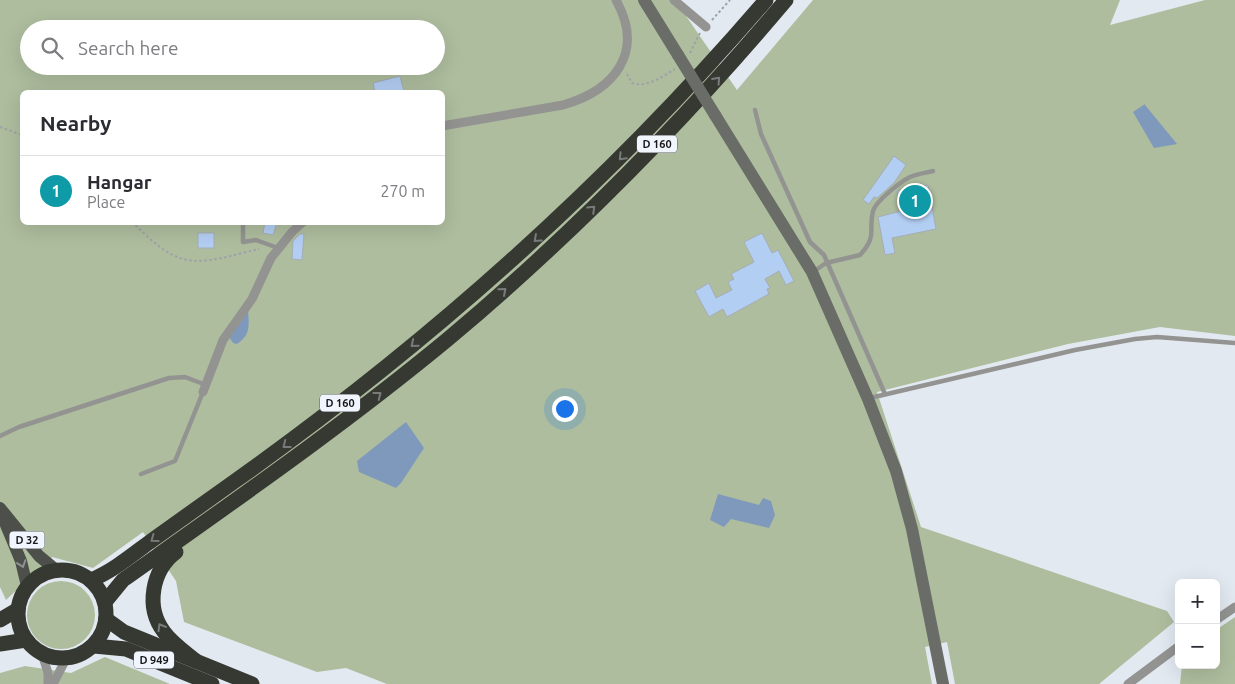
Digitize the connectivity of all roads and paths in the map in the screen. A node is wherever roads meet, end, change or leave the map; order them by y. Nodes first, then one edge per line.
1 (616, 0) edge
2 (644, 0) edge
3 (674, 0) edge
4 (730, 0) edge
5 (766, 0) edge
6 (786, 0) edge
7 (706, 26) junction
8 (683, 55) junction
9 (621, 65) junction
10 (673, 71) dead end
11 (755, 110) dead end
12 (445, 125) edge
13 (0, 127) edge
14 (20, 134) edge
15 (933, 171) dead end
16 (136, 225) edge
17 (243, 225) edge
18 (301, 225) edge
19 (278, 248) junction
20 (826, 263) junction
21 (812, 272) junction
22 (1235, 343) edge
23 (205, 388) junction
24 (885, 394) junction
25 (868, 399) junction
26 (0, 436) edge
27 (141, 474) dead end
28 (226, 507) junction
29 (0, 508) edge
30 (0, 513) edge
31 (56, 570) junction
32 (91, 580) junction
33 (27, 586) junction
34 (105, 602) junction
35 (1235, 607) edge
36 (17, 610) junction
37 (1220, 617) edge
38 (106, 619) junction
39 (0, 620) edge
40 (26, 640) junction
41 (0, 644) edge
42 (94, 646) junction
43 (1175, 649) edge
44 (42, 654) junction
45 (66, 659) junction
46 (196, 661) junction
47 (48, 684) edge
48 (53, 684) edge
49 (212, 684) edge
50 (252, 684) edge
51 (943, 684) edge
52 (1128, 684) edge

1 - 9 street
2 - 8 street
3 - 7 street
4 - 7 path
5 -> 32 highway, D 160
28 -> 6 highway, D 160
7 - 8 path
8 - 21 street, bridge
9 - 10 path
9 - 12 street
11 - 20 lane
13 - 14 path
15 - 20 lane
16 - 19 path
17 - 19 lane
18 - 19 street
19 - 23 street
20 - 21 lane
20 - 24 lane
21 - 25 street
22 - 24 lane
23 - 26 lane
23 - 27 lane
24 - 25 lane
25 - 51 street
28 - 34 highway, D 160
46 -> 28 highway
29 - 31 main road, D 32
30 -> 33 main road, D 32
31 - 32 highway
31 - 33 highway
32 - 34 highway
33 - 36 highway
34 - 38 highway
35 - 37 street
36 - 39 highway
36 - 40 highway
38 - 42 highway
38 - 46 highway, D 949
40 - 41 highway
40 - 44 highway
42 - 45 highway
42 - 49 highway, D 949
43 - 52 street
44 - 45 highway
44 - 47 street
45 - 48 street
46 - 50 highway, D 949

